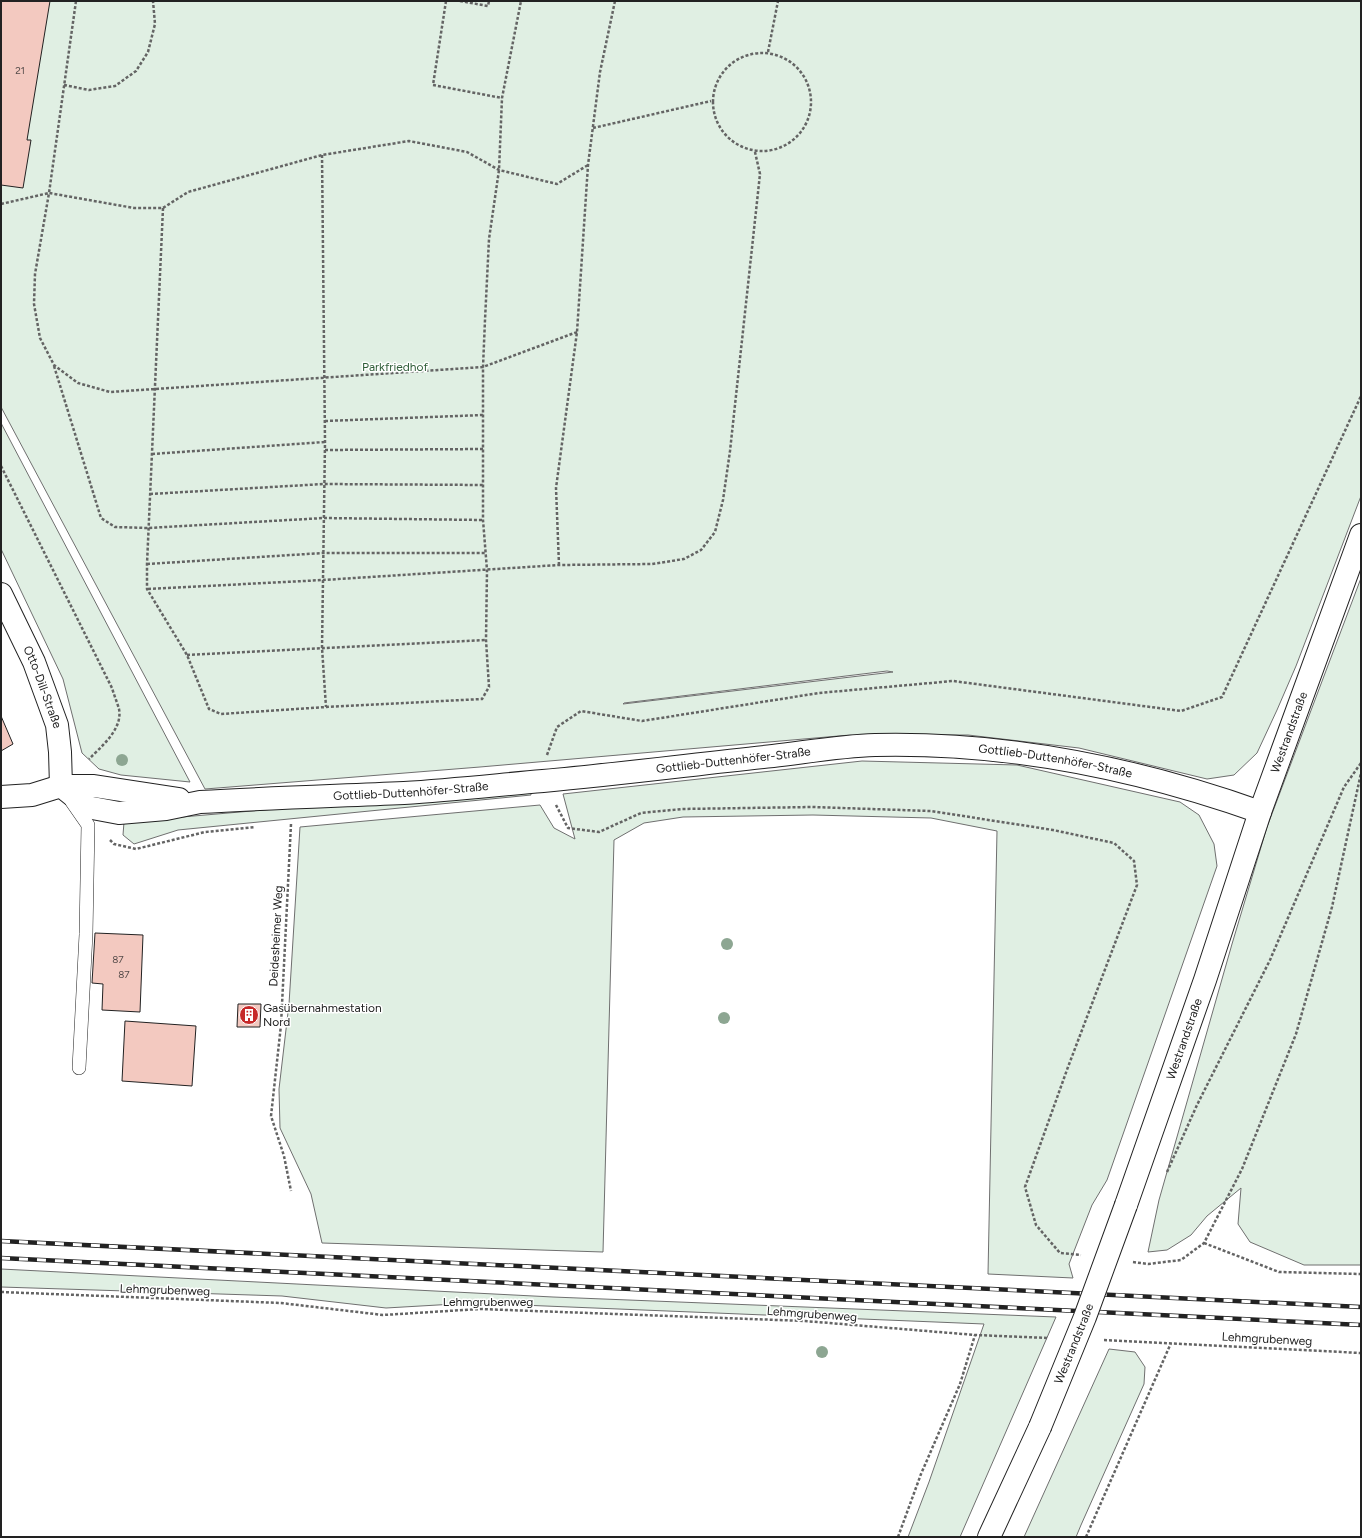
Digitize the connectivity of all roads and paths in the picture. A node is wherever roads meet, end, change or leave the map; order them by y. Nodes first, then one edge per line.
1 (76, 1) edge
2 (154, 1) edge
3 (446, 1) edge
4 (460, 1) edge
5 (489, 1) edge
6 (521, 1) edge
7 (615, 1) edge
8 (778, 1) edge
9 (768, 52) junction
10 (64, 85) junction
11 (502, 98) junction
12 (711, 101) junction
13 (593, 128) junction
14 (755, 152) junction
15 (322, 155) junction
16 (588, 165) junction
17 (499, 170) junction
18 (49, 193) junction
19 (1, 204) edge
20 (163, 208) junction
21 (577, 332) junction
22 (54, 365) junction
23 (483, 367) junction
24 (324, 377) junction
25 (155, 390) junction
26 (1361, 396) edge
27 (484, 415) junction
28 (324, 421) junction
29 (325, 442) junction
30 (484, 449) junction
31 (325, 450) junction
32 (152, 454) junction
33 (1, 466) edge
34 (324, 484) junction
35 (483, 485) junction
36 (150, 494) junction
37 (324, 518) junction
38 (483, 520) junction
39 (148, 528) junction
40 (1361, 535) edge
41 (486, 553) junction
42 (323, 554) junction
43 (146, 564) junction
44 (559, 565) junction
45 (487, 570) junction
46 (323, 580) junction
47 (147, 589) junction
48 (1, 594) edge
49 (486, 640) junction
50 (322, 648) junction
51 (187, 655) junction
52 (326, 706) junction
53 (1361, 763) edge
54 (1361, 773) edge
55 (544, 781) junction
56 (61, 786) junction
57 (1, 797) edge
58 (1260, 812) junction
59 (291, 824) dead end
60 (79, 1068) dead end
61 (1166, 1175) dead end
62 (291, 1191) dead end
63 (1204, 1244) junction
64 (1082, 1256) dead end
65 (1126, 1261) dead end
66 (1361, 1274) edge
67 (1, 1292) edge
68 (1361, 1353) edge
69 (898, 1537) edge
70 (989, 1537) edge
71 (1086, 1537) edge

1 - 10 path
2 - 10 path
3 - 11 path
4 - 5 path
6 - 11 path
7 - 13 path
8 - 9 path
9 - 12 path
9 - 14 path
10 - 18 path
11 - 17 path
12 - 13 path
12 - 14 path
13 - 16 path
14 - 44 path
15 - 17 path
15 - 20 path
15 - 24 path
16 - 17 path
16 - 21 path
17 - 23 path
18 - 19 path
18 - 20 path
18 - 22 path
20 - 25 path
21 - 23 path
21 - 44 path
22 - 25 path
22 - 39 path
23 - 24 path
23 - 27 path
24 - 25 path
24 - 28 path
25 - 32 path
26 - 55 path
27 - 28 path
27 - 30 path
28 - 29 path
29 - 31 path
29 - 32 path
30 - 31 path
30 - 35 path
31 - 34 path
32 - 36 path
33 - 56 path
34 - 35 path
34 - 36 path
34 - 37 path
35 - 38 path
36 - 39 path
37 - 38 path
37 - 39 path
37 - 42 path
38 - 41 path
39 - 43 path
40 - 58 street, Westrandstraße
41 - 42 path
41 - 45 path
42 - 43 path
42 - 46 path
43 - 47 path
44 - 45 path
45 - 46 path
45 - 49 path
46 - 47 path
46 - 50 path
47 - 51 path
48 - 56 street, Otto-Dill-Straße
49 - 50 path
49 - 52 path
50 - 51 path
50 - 52 path
51 - 52 path
53 - 61 path
54 - 63 path
55 - 56 street, Gottlieb-Duttenhöfer-Straße
55 - 58 street, Gottlieb-Duttenhöfer-Straße
55 - 64 path
56 - 57 street
56 - 60 lane
58 - 70 street, Westrandstraße, bridge
59 - 62 path, Deidesheimer Weg
63 - 65 path
63 - 66 path
67 - 69 path, Lehmgrubenweg
68 - 71 path, Lehmgrubenweg

